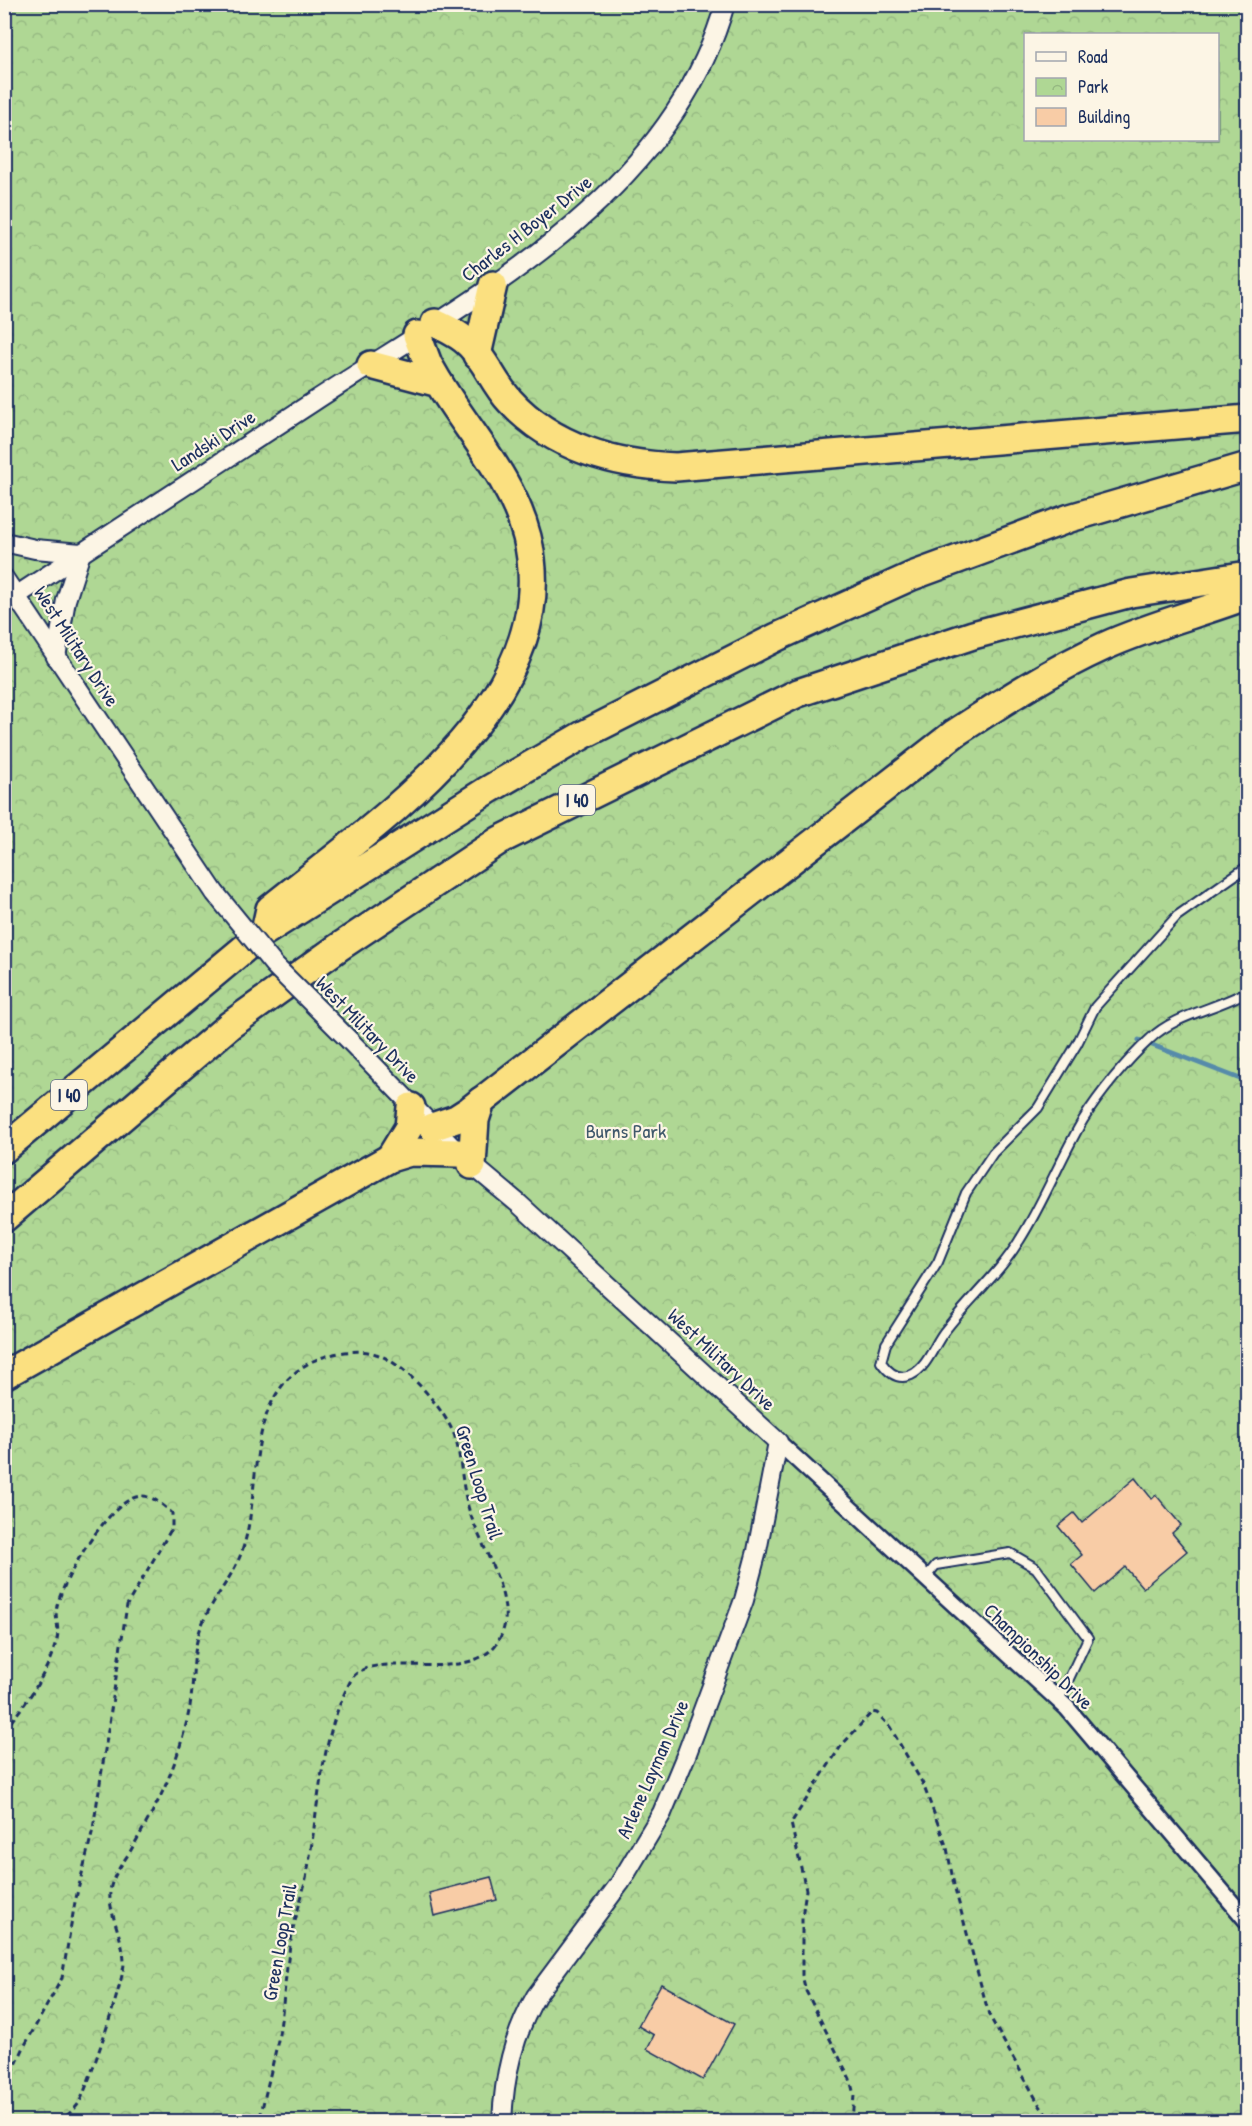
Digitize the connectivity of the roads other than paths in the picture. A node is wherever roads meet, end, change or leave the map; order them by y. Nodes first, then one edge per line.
1 (724, 4) edge
2 (493, 285) junction
3 (426, 329) junction
4 (477, 355) junction
5 (371, 365) junction
6 (439, 383) junction
7 (1248, 419) edge
8 (1248, 466) edge
9 (4, 542) edge
10 (81, 553) junction
11 (1248, 575) edge
12 (4, 578) edge
13 (1248, 595) edge
14 (16, 596) junction
15 (56, 657) junction
16 (1248, 866) edge
17 (264, 932) junction
18 (1248, 991) edge
19 (481, 1101) junction
20 (411, 1107) junction
21 (432, 1127) junction
22 (4, 1149) edge
23 (390, 1158) junction
24 (465, 1159) junction
25 (4, 1218) edge
26 (4, 1375) edge
27 (778, 1442) junction
28 (926, 1577) junction
29 (1059, 1700) junction
30 (1248, 1922) edge
31 (502, 2121) edge

1 - 2 street, Charles H Boyer Drive
2 - 3 street, Charles H Boyer Drive
2 - 4 highway
3 - 4 highway
3 - 5 street, Landski Drive
3 - 6 highway
4 - 7 highway
5 - 6 highway
5 - 10 street, Landski Drive
6 - 17 highway
8 - 17 highway, I 40
9 - 10 street
10 - 14 street, Landski Drive
10 - 15 street
11 - 25 highway, I 40
12 - 14 street, West Military Drive
13 - 19 highway
14 - 15 street, West Military Drive
15 - 20 street, West Military Drive, bridge
16 - 18 lane
17 - 22 highway, I 40
19 - 21 highway
19 - 24 highway
20 - 21 street, West Military Drive
20 - 23 highway
21 - 24 street, West Military Drive
23 - 24 highway
23 - 26 highway
24 - 27 street, West Military Drive
27 - 28 street, Championship Drive
27 - 31 street, Arlene Layman Drive
28 - 29 street, Championship Drive
28 - 29 lane
29 - 30 street, Championship Drive

